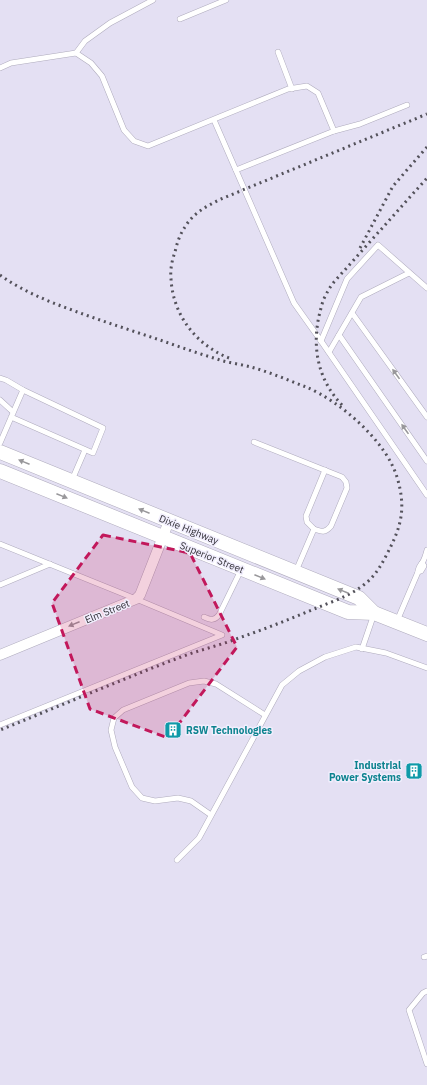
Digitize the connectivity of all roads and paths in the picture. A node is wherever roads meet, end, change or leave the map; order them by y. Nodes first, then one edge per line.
1 (153, 0) edge
2 (226, 0) edge
3 (180, 19) dead end
4 (278, 52) dead end
5 (76, 53) junction
6 (0, 68) edge
7 (292, 89) junction
8 (407, 105) dead end
9 (214, 120) junction
10 (334, 131) junction
11 (236, 170) junction
12 (409, 273) junction
13 (427, 288) edge
14 (352, 312) junction
15 (339, 335) junction
16 (321, 341) junction
17 (329, 352) junction
18 (0, 378) edge
19 (22, 390) junction
20 (0, 400) edge
21 (12, 415) junction
22 (427, 417) edge
23 (254, 442) dead end
24 (0, 443) edge
25 (85, 450) junction
26 (0, 452) edge
27 (427, 461) edge
28 (325, 470) junction
29 (0, 471) edge
30 (72, 481) junction
31 (427, 495) edge
32 (169, 521) junction
33 (314, 529) junction
34 (162, 537) junction
35 (0, 544) edge
36 (427, 550) edge
37 (50, 564) junction
38 (241, 569) junction
39 (296, 572) junction
40 (0, 584) edge
41 (289, 588) junction
42 (136, 599) junction
43 (374, 613) junction
44 (204, 617) dead end
45 (397, 622) junction
46 (427, 634) edge
47 (362, 648) junction
48 (0, 655) edge
49 (427, 668) edge
50 (265, 715) junction
51 (0, 725) edge
52 (211, 815) junction
53 (177, 860) dead end
54 (427, 991) edge
55 (427, 1064) edge

1 - 5 lane
2 - 3 lane
4 - 7 lane
5 - 6 lane
5 - 9 lane
7 - 9 lane
7 - 10 lane
8 - 10 lane
9 - 11 lane
10 - 11 lane
11 - 16 lane
12 - 13 lane
12 - 14 lane
12 - 16 lane
14 - 15 lane
22 -> 14 lane
15 - 17 lane
27 -> 15 lane
16 - 17 lane
17 - 31 lane
18 - 19 lane
19 - 21 lane
19 - 25 lane
20 - 21 lane
21 - 24 lane
21 - 25 lane
23 - 28 lane
25 - 30 lane
30 -> 26 main road, Dixie Highway
28 - 33 lane
28 - 33 lane
29 -> 34 main road, Superior Street
32 -> 30 main road, Dixie Highway
32 - 34 street, Elm Street
32 - 39 main road, Dixie Highway
33 - 39 lane
34 - 38 main road, Superior Street
34 - 42 street, Elm Street
35 - 37 lane
36 - 45 lane
37 - 40 lane
37 - 42 lane
38 -> 41 main road, Superior Street
38 - 44 lane
39 - 41 main road
43 -> 39 main road, Dixie Highway
41 - 43 main road, Superior Street
42 -> 48 street, Elm Street
42 - 51 lane
43 - 45 main road, Superior Street
43 - 47 lane
45 - 46 main road, Superior Street
47 - 49 lane
47 - 50 lane
50 - 52 lane
50 - 52 lane
52 - 53 lane
54 - 55 lane

